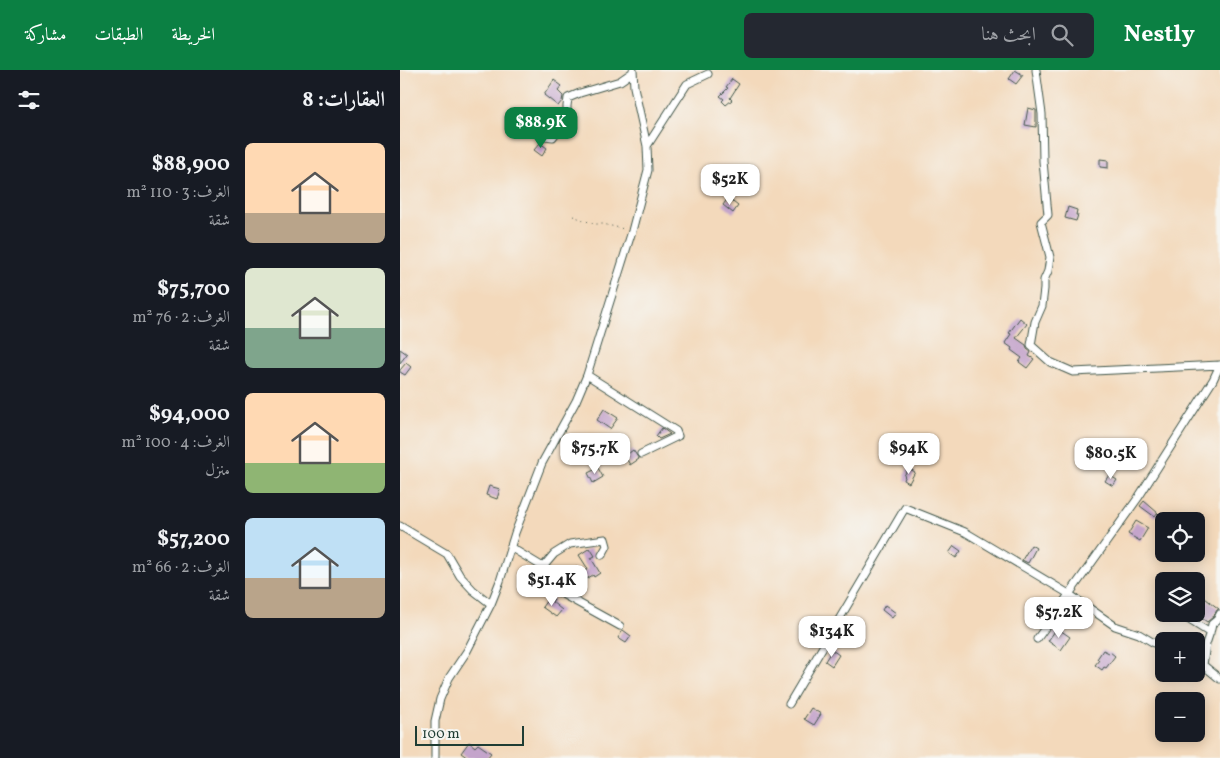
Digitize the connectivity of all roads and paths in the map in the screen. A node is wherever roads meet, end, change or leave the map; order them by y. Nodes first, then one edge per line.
1 (1036, 70) edge
2 (633, 71) edge
3 (708, 74) dead end
4 (546, 136) dead end
5 (647, 146) junction
6 (573, 216) dead end
7 (632, 231) junction
8 (1220, 365) edge
9 (587, 375) junction
10 (641, 454) dead end
11 (400, 526) edge
12 (510, 547) junction
13 (602, 554) dead end
14 (542, 567) junction
15 (576, 571) dead end
16 (562, 578) junction
17 (1069, 594) junction
18 (491, 604) junction
19 (1220, 614) edge
20 (1193, 622) edge
21 (620, 626) dead end
22 (1210, 633) junction
23 (1036, 639) dead end
24 (1155, 643) edge
25 (1205, 648) edge
26 (1205, 668) edge
27 (1220, 679) edge
28 (789, 704) dead end
29 (434, 758) edge

1 - 8 street
2 - 4 street
2 - 5 street
3 - 5 street
5 - 7 street
6 - 7 path
7 - 9 street
8 - 17 street
9 - 10 street
9 - 12 street
11 - 18 street
12 - 14 street
12 - 18 street
13 - 14 street
14 - 16 street
15 - 16 street
16 - 21 street
17 - 23 street
17 - 24 street
17 - 28 street
18 - 29 street
19 - 22 street
20 - 22 street
22 - 25 street
26 - 27 street

